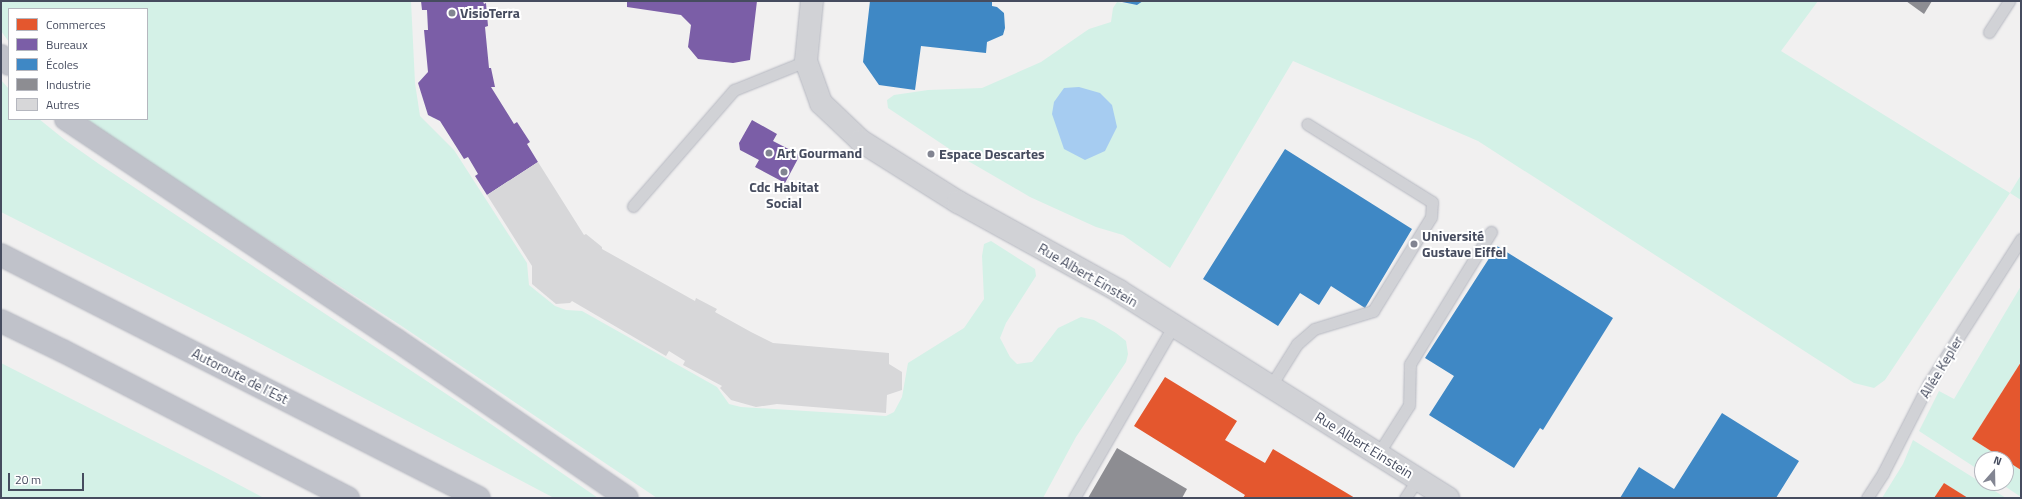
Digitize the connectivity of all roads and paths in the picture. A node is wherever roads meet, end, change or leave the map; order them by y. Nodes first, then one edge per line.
1 (812, 1) edge
2 (2009, 1) edge
3 (1989, 32) dead end
4 (806, 61) junction
5 (67, 120) edge
6 (1307, 124) dead end
7 (633, 206) dead end
8 (1491, 232) dead end
9 (2021, 239) edge
10 (1, 255) edge
11 (1, 321) edge
12 (1174, 326) junction
13 (1270, 387) junction
14 (1378, 454) junction
15 (1418, 479) junction
16 (348, 498) edge
17 (479, 498) edge
18 (627, 498) edge
19 (1074, 498) edge
20 (1405, 498) edge
21 (1448, 498) edge
22 (1867, 498) edge

1 - 4 street, Rue Albert Einstein
2 - 3 lane
4 - 7 lane
4 - 12 street, Rue Albert Einstein
5 - 18 highway
6 - 13 lane
8 - 14 lane
9 - 22 lane, Allée Kepler
10 - 17 highway, Autoroute de l’Est
11 - 16 highway
12 - 13 street, Rue Albert Einstein
12 - 19 lane
13 - 14 street, Rue Albert Einstein
14 - 15 street, Rue Albert Einstein
15 - 20 lane
15 - 21 street, Rue Albert Einstein

